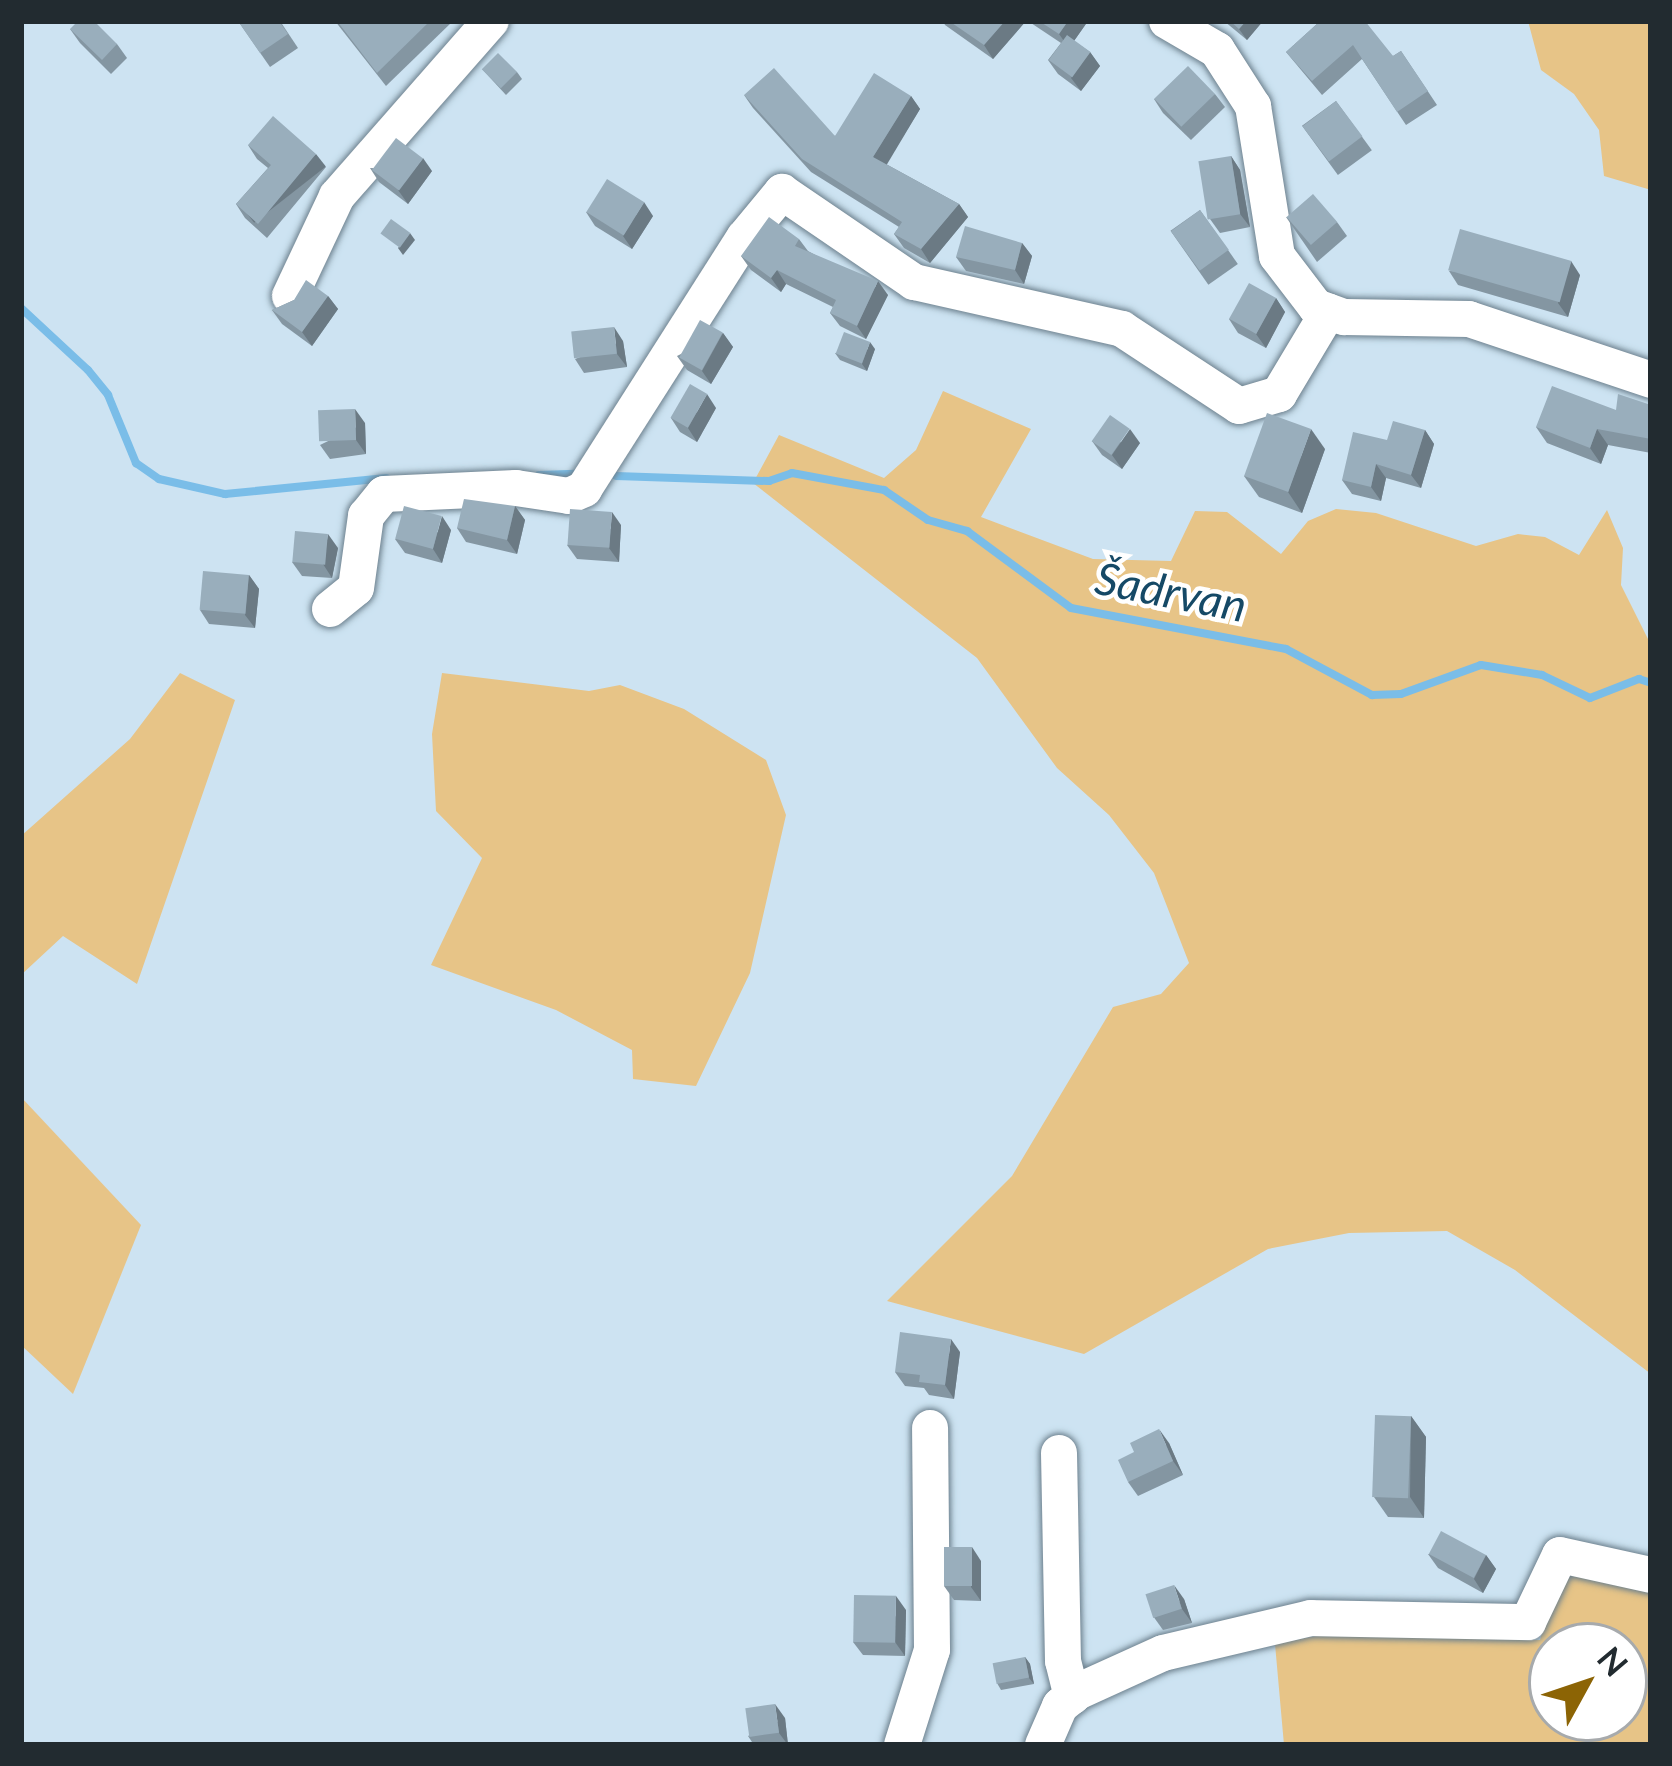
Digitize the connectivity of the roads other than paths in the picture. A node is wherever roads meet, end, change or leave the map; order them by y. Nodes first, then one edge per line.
1 (491, 21) edge
2 (1191, 25) edge
3 (290, 296) edge
4 (1328, 312) junction
5 (1651, 380) edge
6 (330, 609) dead end
7 (930, 1428) dead end
8 (1059, 1453) dead end
9 (1651, 1575) edge
10 (1072, 1697) junction
11 (902, 1745) edge
12 (1043, 1745) edge

1 - 3 street
2 - 4 street
4 - 5 street
4 - 6 street
7 - 11 street
8 - 10 street
9 - 10 street
10 - 12 street

